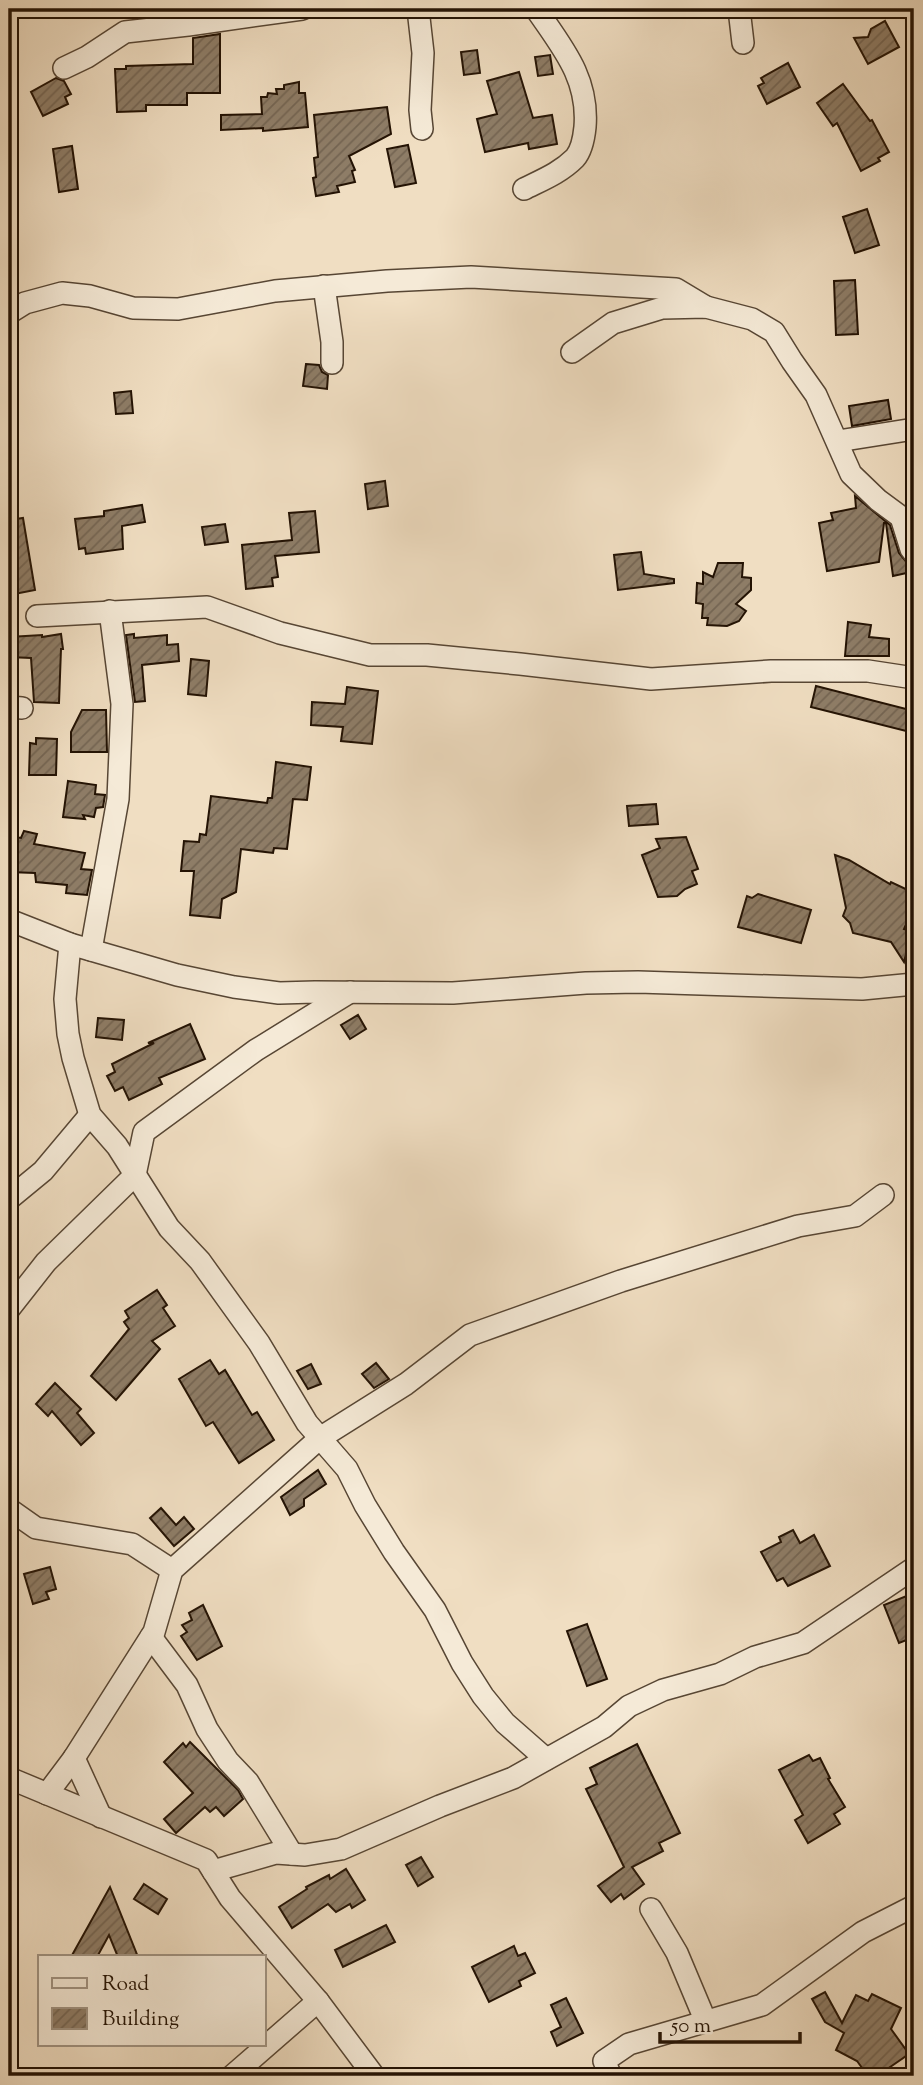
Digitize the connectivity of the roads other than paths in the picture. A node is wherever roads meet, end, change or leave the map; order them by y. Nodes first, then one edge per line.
1 (302, 9) edge
2 (418, 9) edge
3 (536, 9) edge
4 (739, 9) edge
5 (743, 43) dead end
6 (64, 68) dead end
7 (422, 129) dead end
8 (523, 189) dead end
9 (324, 286) junction
10 (706, 307) junction
11 (9, 313) edge
12 (572, 352) dead end
13 (332, 363) dead end
14 (914, 429) edge
15 (838, 441) junction
16 (914, 553) edge
17 (110, 611) junction
18 (37, 616) dead end
19 (914, 678) edge
20 (9, 920) edge
21 (81, 947) junction
22 (914, 984) edge
23 (350, 992) junction
24 (90, 1115) junction
25 (135, 1175) junction
26 (883, 1195) dead end
27 (9, 1199) edge
28 (9, 1309) edge
29 (320, 1438) junction
30 (9, 1509) edge
31 (914, 1568) edge
32 (172, 1570) junction
33 (151, 1637) junction
34 (74, 1758) junction
35 (546, 1759) junction
36 (9, 1778) edge
37 (47, 1794) junction
38 (101, 1817) junction
39 (292, 1854) junction
40 (213, 1871) junction
41 (914, 1906) edge
42 (652, 1909) dead end
43 (318, 2001) junction
44 (706, 2022) junction
45 (232, 2076) edge
46 (374, 2076) edge
47 (611, 2076) edge

1 - 6 street
2 - 7 street
3 - 8 street
4 - 5 street
9 - 10 street
9 - 11 street
9 - 13 street
10 - 12 street
10 - 15 street
14 - 15 street
15 - 16 street
17 - 18 street
17 - 19 street
17 - 21 street
20 - 21 street
21 - 23 street
21 - 24 street
22 - 23 street
23 - 25 street
24 - 25 street
24 - 27 street
25 - 28 street
25 - 29 street
26 - 29 street
29 - 32 street
29 - 35 street
30 - 32 street
31 - 35 street
32 - 33 street
33 - 34 street
33 - 39 street
34 - 37 street
34 - 38 street
35 - 39 street
36 - 37 street
37 - 38 street
38 - 40 street
39 - 40 street
40 - 43 street
41 - 44 street
42 - 44 street
43 - 45 street
43 - 46 street
44 - 47 street

